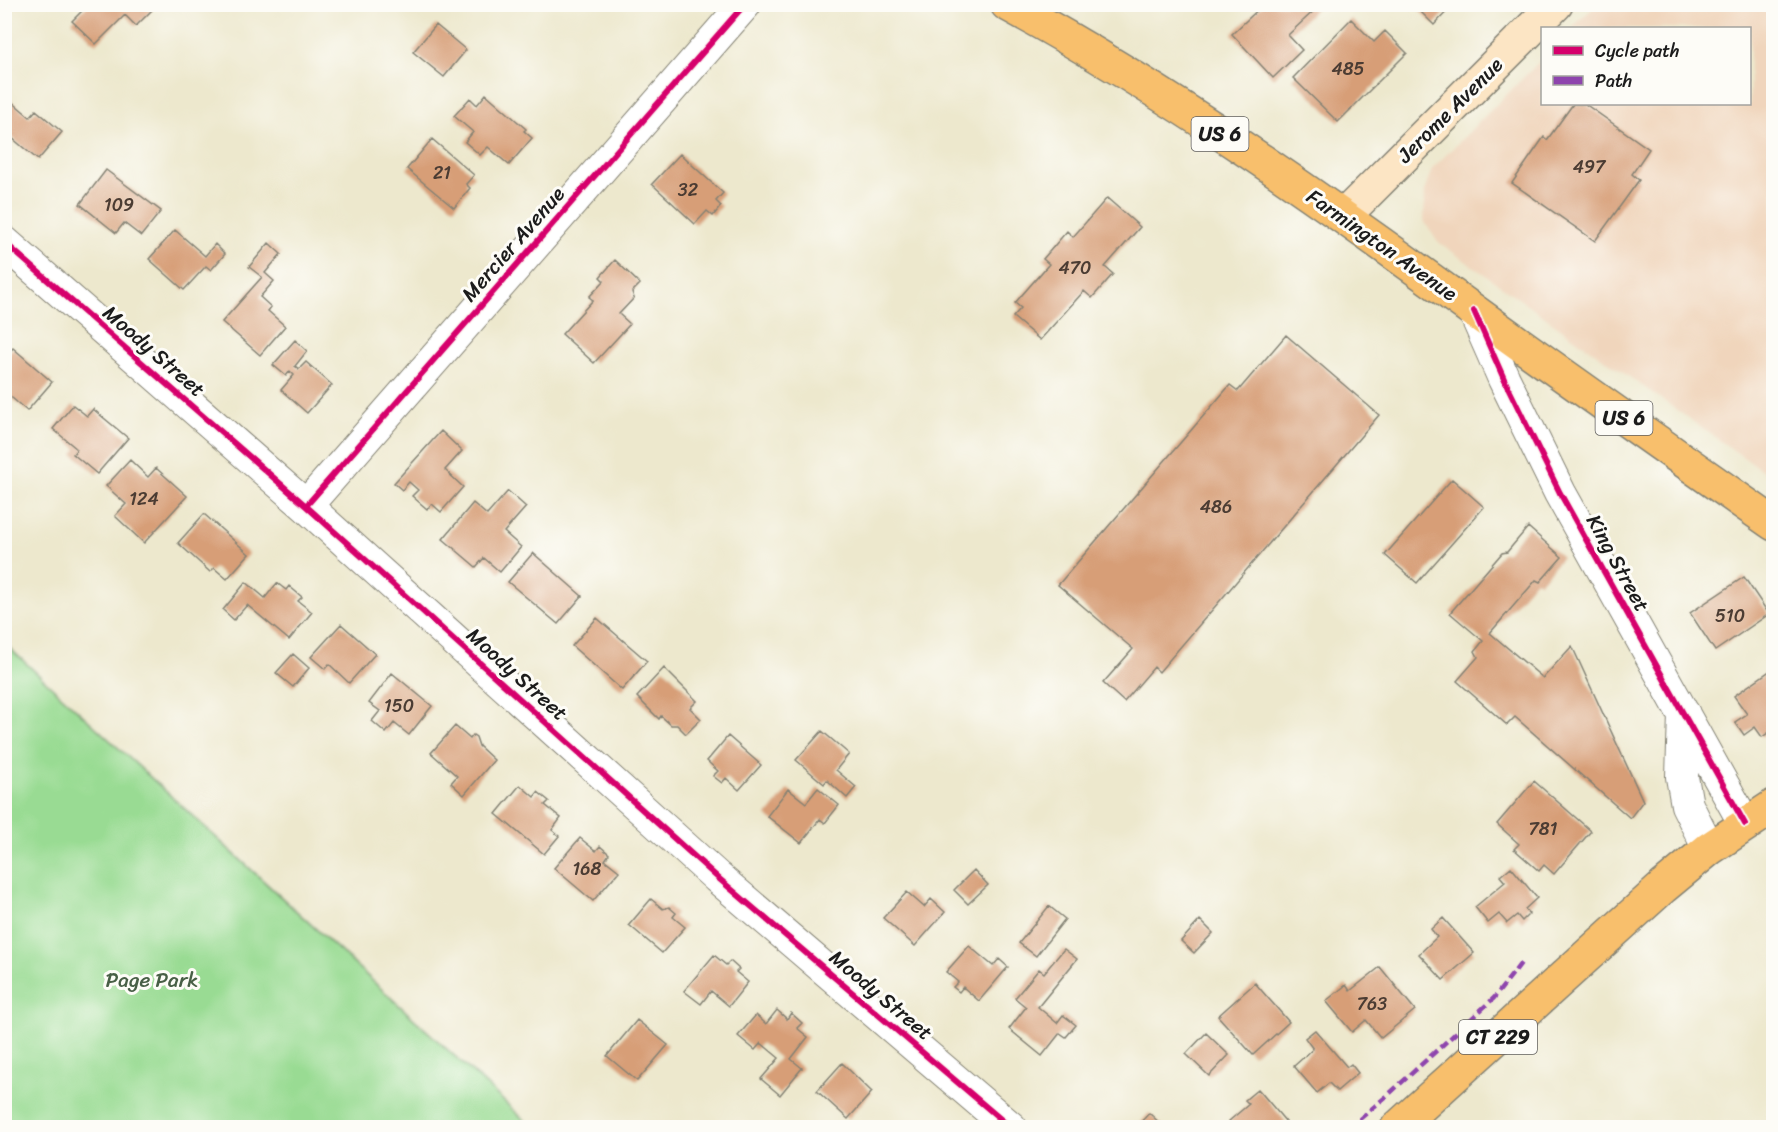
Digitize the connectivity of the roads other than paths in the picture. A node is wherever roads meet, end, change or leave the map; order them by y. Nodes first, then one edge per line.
1 (745, 4) edge
2 (1007, 4) edge
3 (1556, 4) edge
4 (1344, 216) junction
5 (4, 242) edge
6 (1474, 311) junction
7 (306, 506) junction
8 (1773, 524) edge
9 (1684, 714) junction
10 (1773, 806) edge
11 (1745, 824) junction
12 (1708, 849) junction
13 (1011, 1128) edge
14 (1397, 1128) edge

1 - 7 street, Mercier Avenue
2 - 4 main road, Farmington Avenue / US 6
3 - 4 main road, Jerome Avenue
4 - 6 main road, Farmington Avenue / US 6
5 - 7 street, Moody Street
6 - 8 main road, Farmington Avenue / US 6
6 - 9 street, King Street
7 - 13 street, Moody Street
9 - 11 street, King Street
9 - 12 street
10 - 11 main road, CT 229
11 - 12 main road, CT 229
12 - 14 main road, CT 229

